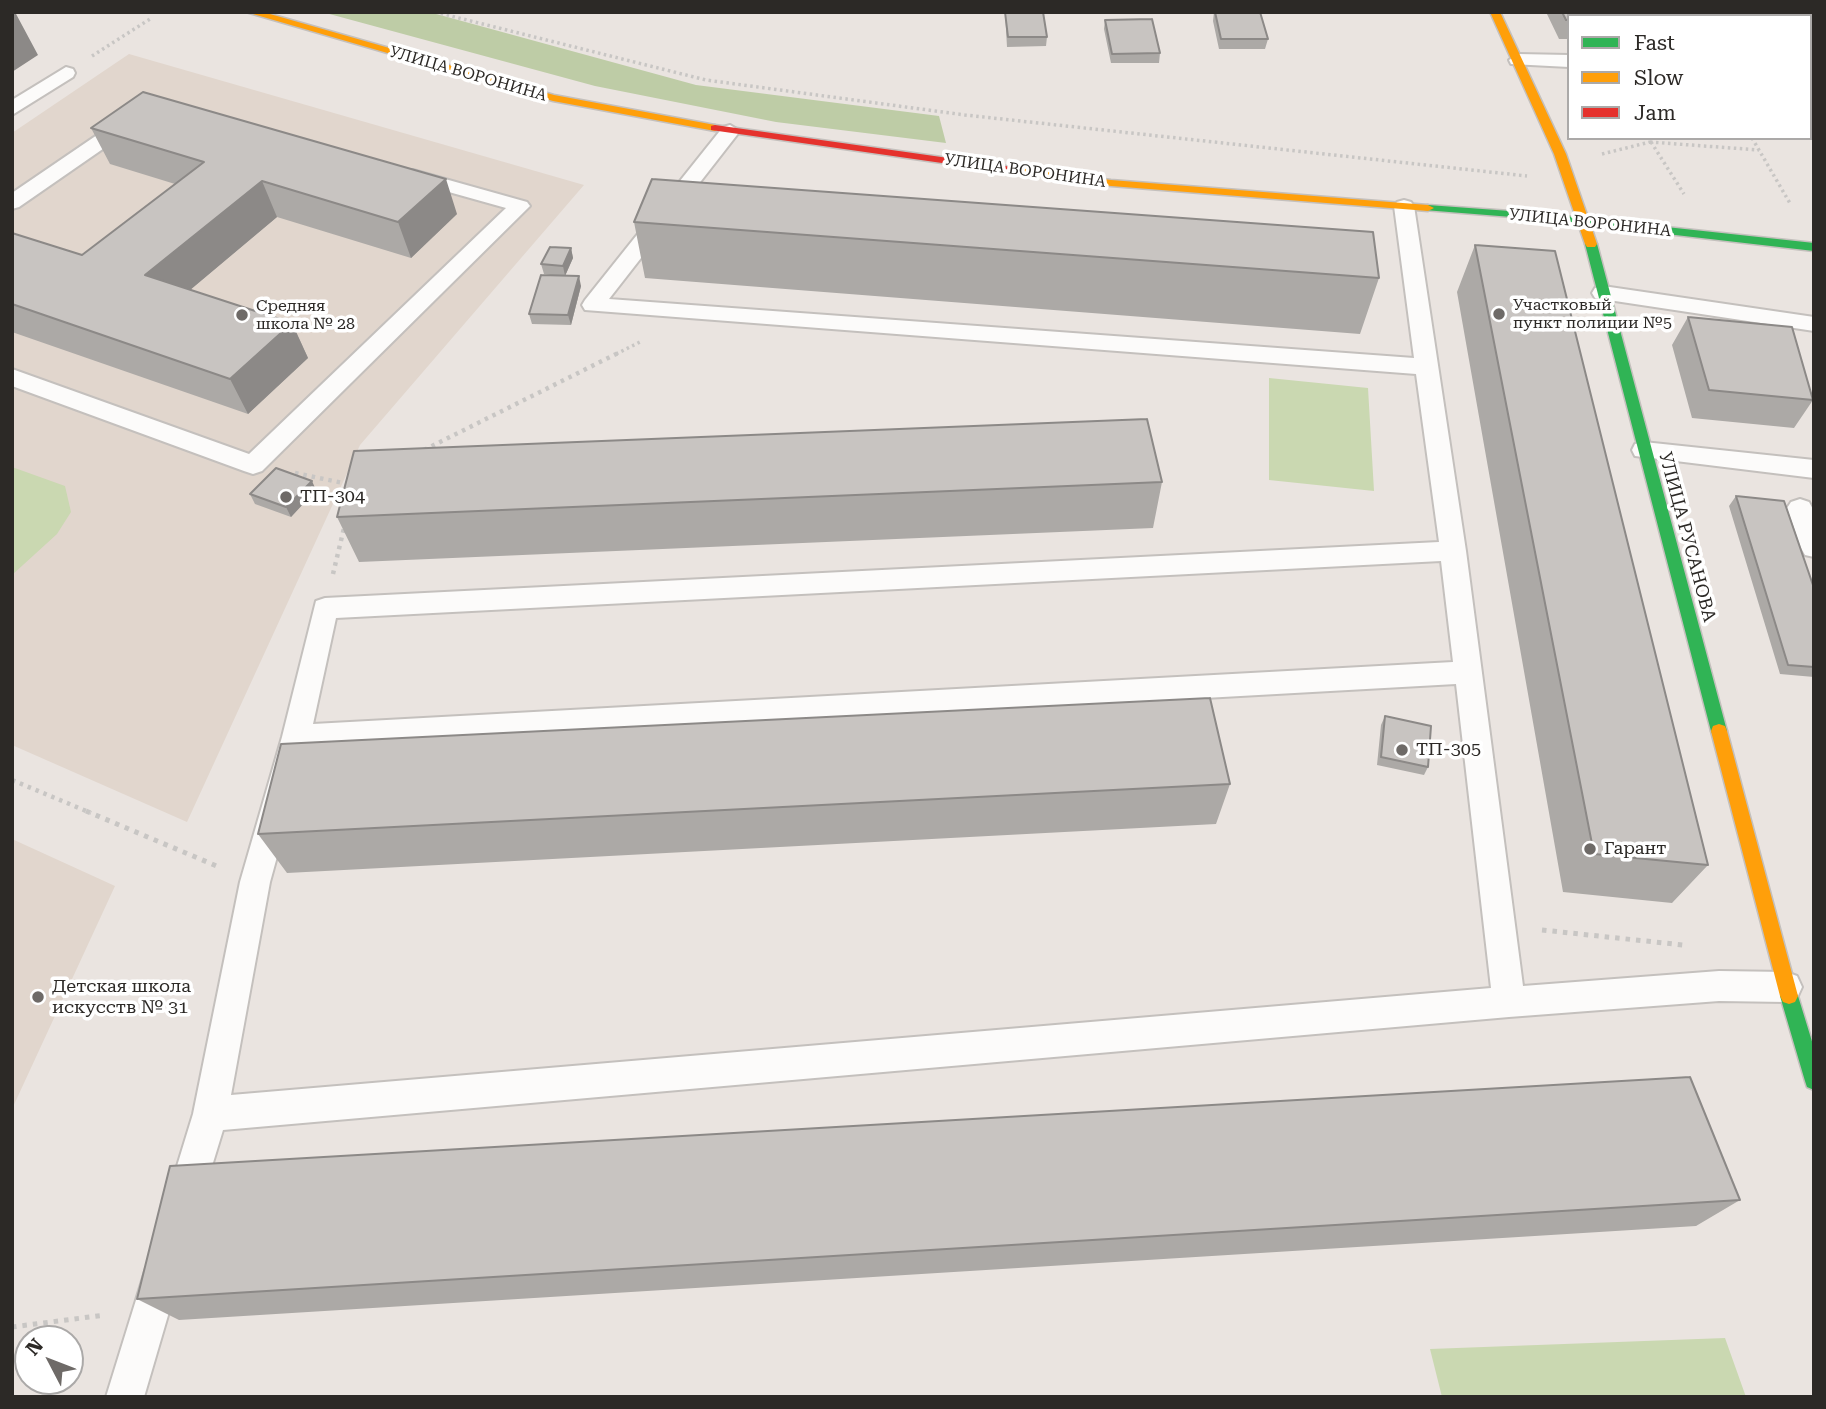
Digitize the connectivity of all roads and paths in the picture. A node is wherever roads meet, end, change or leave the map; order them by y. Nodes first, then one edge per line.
1 (251, 12) edge
2 (435, 12) edge
3 (1495, 12) edge
4 (150, 19) dead end
5 (1518, 60) junction
6 (1567, 61) edge
7 (66, 73) joint
8 (12, 109) edge
9 (146, 111) edge
10 (730, 131) junction
11 (1649, 140) edge
12 (1753, 140) edge
13 (1759, 150) junction
14 (1594, 156) dead end
15 (399, 172) edge
16 (1528, 176) dead end
17 (1684, 194) dead end
18 (12, 203) edge
19 (1791, 205) dead end
20 (1404, 206) junction
21 (1585, 221) junction
22 (1814, 247) edge
23 (1602, 293) junction
24 (698, 313) junction
25 (1814, 324) edge
26 (1427, 367) junction
27 (12, 377) edge
28 (1644, 450) junction
29 (416, 454) edge
30 (253, 465) junction
31 (1814, 469) edge
32 (355, 485) edge
33 (1800, 508) dead end
34 (346, 522) edge
35 (1814, 548) edge
36 (1453, 551) junction
37 (325, 608) junction
38 (1468, 672) junction
39 (296, 737) junction
40 (12, 780) edge
41 (255, 882) junction
42 (1500, 925) junction
43 (1688, 946) dead end
44 (1786, 987) junction
45 (1509, 1002) junction
46 (1814, 1081) edge
47 (210, 1114) junction
48 (151, 1309) junction
49 (12, 1328) edge
50 (125, 1397) edge

1 - 10 street, УЛИЦА ВОРОНИНА
2 - 16 path
3 - 5 street, УЛИЦА РУСАНОВА
4 - 7 path
5 - 6 lane
5 - 21 street, УЛИЦА РУСАНОВА
7 - 8 lane
9 - 18 lane
10 - 20 street, УЛИЦА ВОРОНИНА
10 - 24 lane
11 - 13 path
11 - 14 path
11 - 17 path
12 - 13 path
13 - 19 path
15 - 30 lane
20 - 21 street, УЛИЦА ВОРОНИНА
20 - 26 lane
21 - 22 street, УЛИЦА ВОРОНИНА
21 - 23 street, УЛИЦА РУСАНОВА
23 - 25 lane
23 - 28 street, УЛИЦА РУСАНОВА
24 - 26 lane
24 - 29 path
26 - 36 lane
27 - 30 lane
28 - 31 lane
28 - 44 street, УЛИЦА РУСАНОВА
30 - 32 path
33 - 35 lane
34 - 37 path
36 - 37 lane
36 - 38 lane
37 - 39 lane
38 - 39 lane
38 - 42 lane
39 - 41 lane
40 - 41 path
41 - 47 lane
42 - 43 path
42 - 45 lane
44 - 45 lane
44 - 46 street, УЛИЦА РУСАНОВА
45 - 47 lane
47 - 48 lane
48 - 49 path
48 - 50 lane

